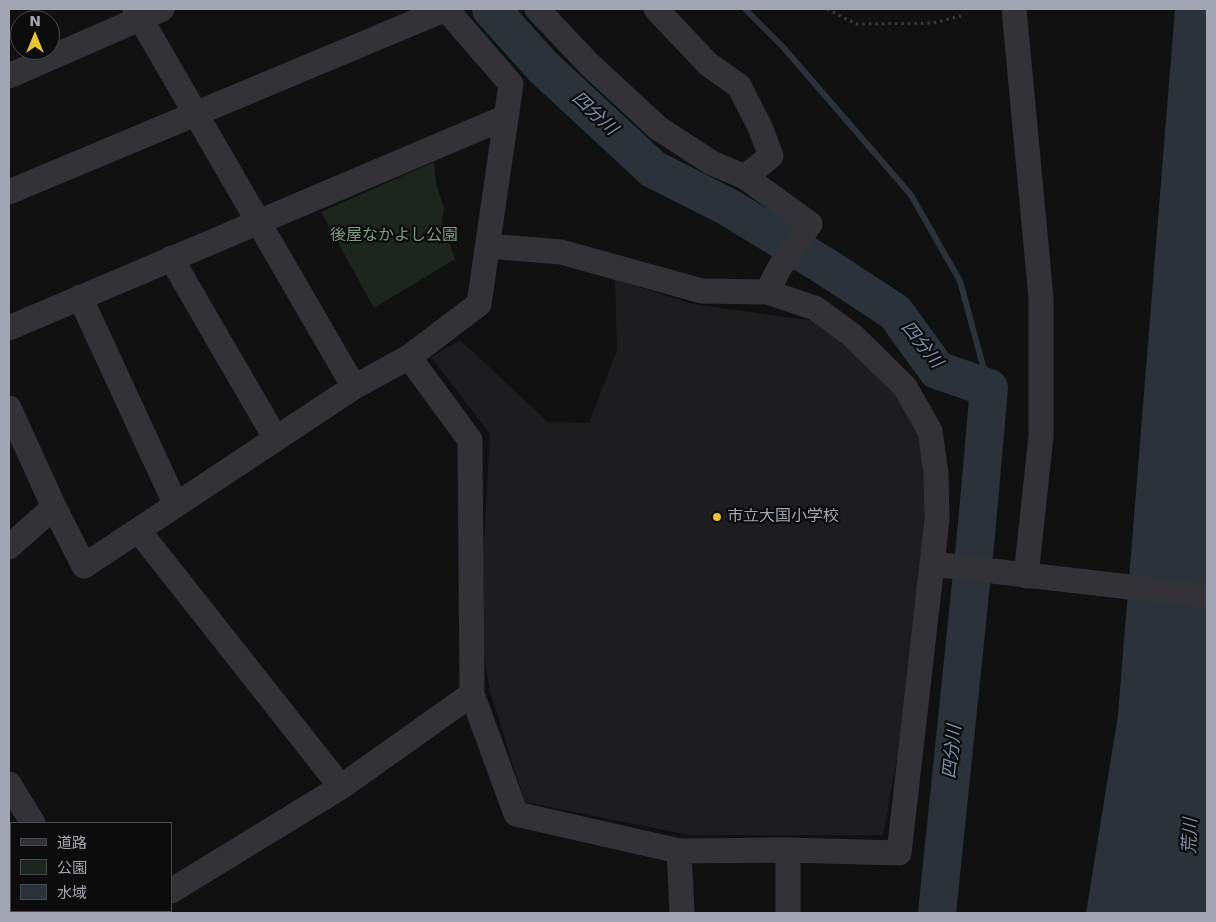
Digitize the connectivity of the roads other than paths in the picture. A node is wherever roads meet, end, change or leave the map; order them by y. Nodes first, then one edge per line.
1 (446, 9) edge
2 (537, 9) edge
3 (656, 9) edge
4 (1014, 9) edge
5 (146, 12) edge
6 (9, 76) edge
7 (197, 114) junction
8 (506, 117) junction
9 (745, 177) junction
10 (9, 192) edge
11 (258, 221) junction
12 (488, 246) junction
13 (171, 258) junction
14 (767, 292) junction
15 (80, 297) junction
16 (9, 328) edge
17 (409, 357) junction
18 (354, 387) junction
19 (9, 408) edge
20 (276, 438) junction
21 (176, 505) junction
22 (54, 507) junction
23 (138, 530) junction
24 (9, 547) edge
25 (932, 564) junction
26 (1026, 576) junction
27 (1207, 596) edge
28 (472, 694) junction
29 (9, 784) edge
30 (341, 787) junction
31 (32, 822) edge
32 (788, 850) junction
33 (679, 852) junction
34 (172, 890) edge
35 (682, 913) edge
36 (788, 913) edge

1 - 7 street
1 - 8 street
2 - 9 street
3 - 9 street
4 - 26 street
5 - 6 street
5 - 7 street
7 - 10 street
7 - 11 street
8 - 11 street
8 - 12 street
9 - 14 street
11 - 13 street
11 - 18 street
12 - 14 street
12 - 17 street
13 - 15 street
13 - 20 street
14 - 25 street
15 - 16 street
15 - 21 street
17 - 18 street
17 - 28 street
18 - 20 street
19 - 22 street
20 - 21 street
21 - 23 street
22 - 23 street
22 - 24 street
23 - 30 street
25 - 26 street
25 - 32 street
26 - 27 street
28 - 30 street
28 - 33 street
29 - 31 street
30 - 34 street
32 - 33 street
32 - 36 street
33 - 35 street

